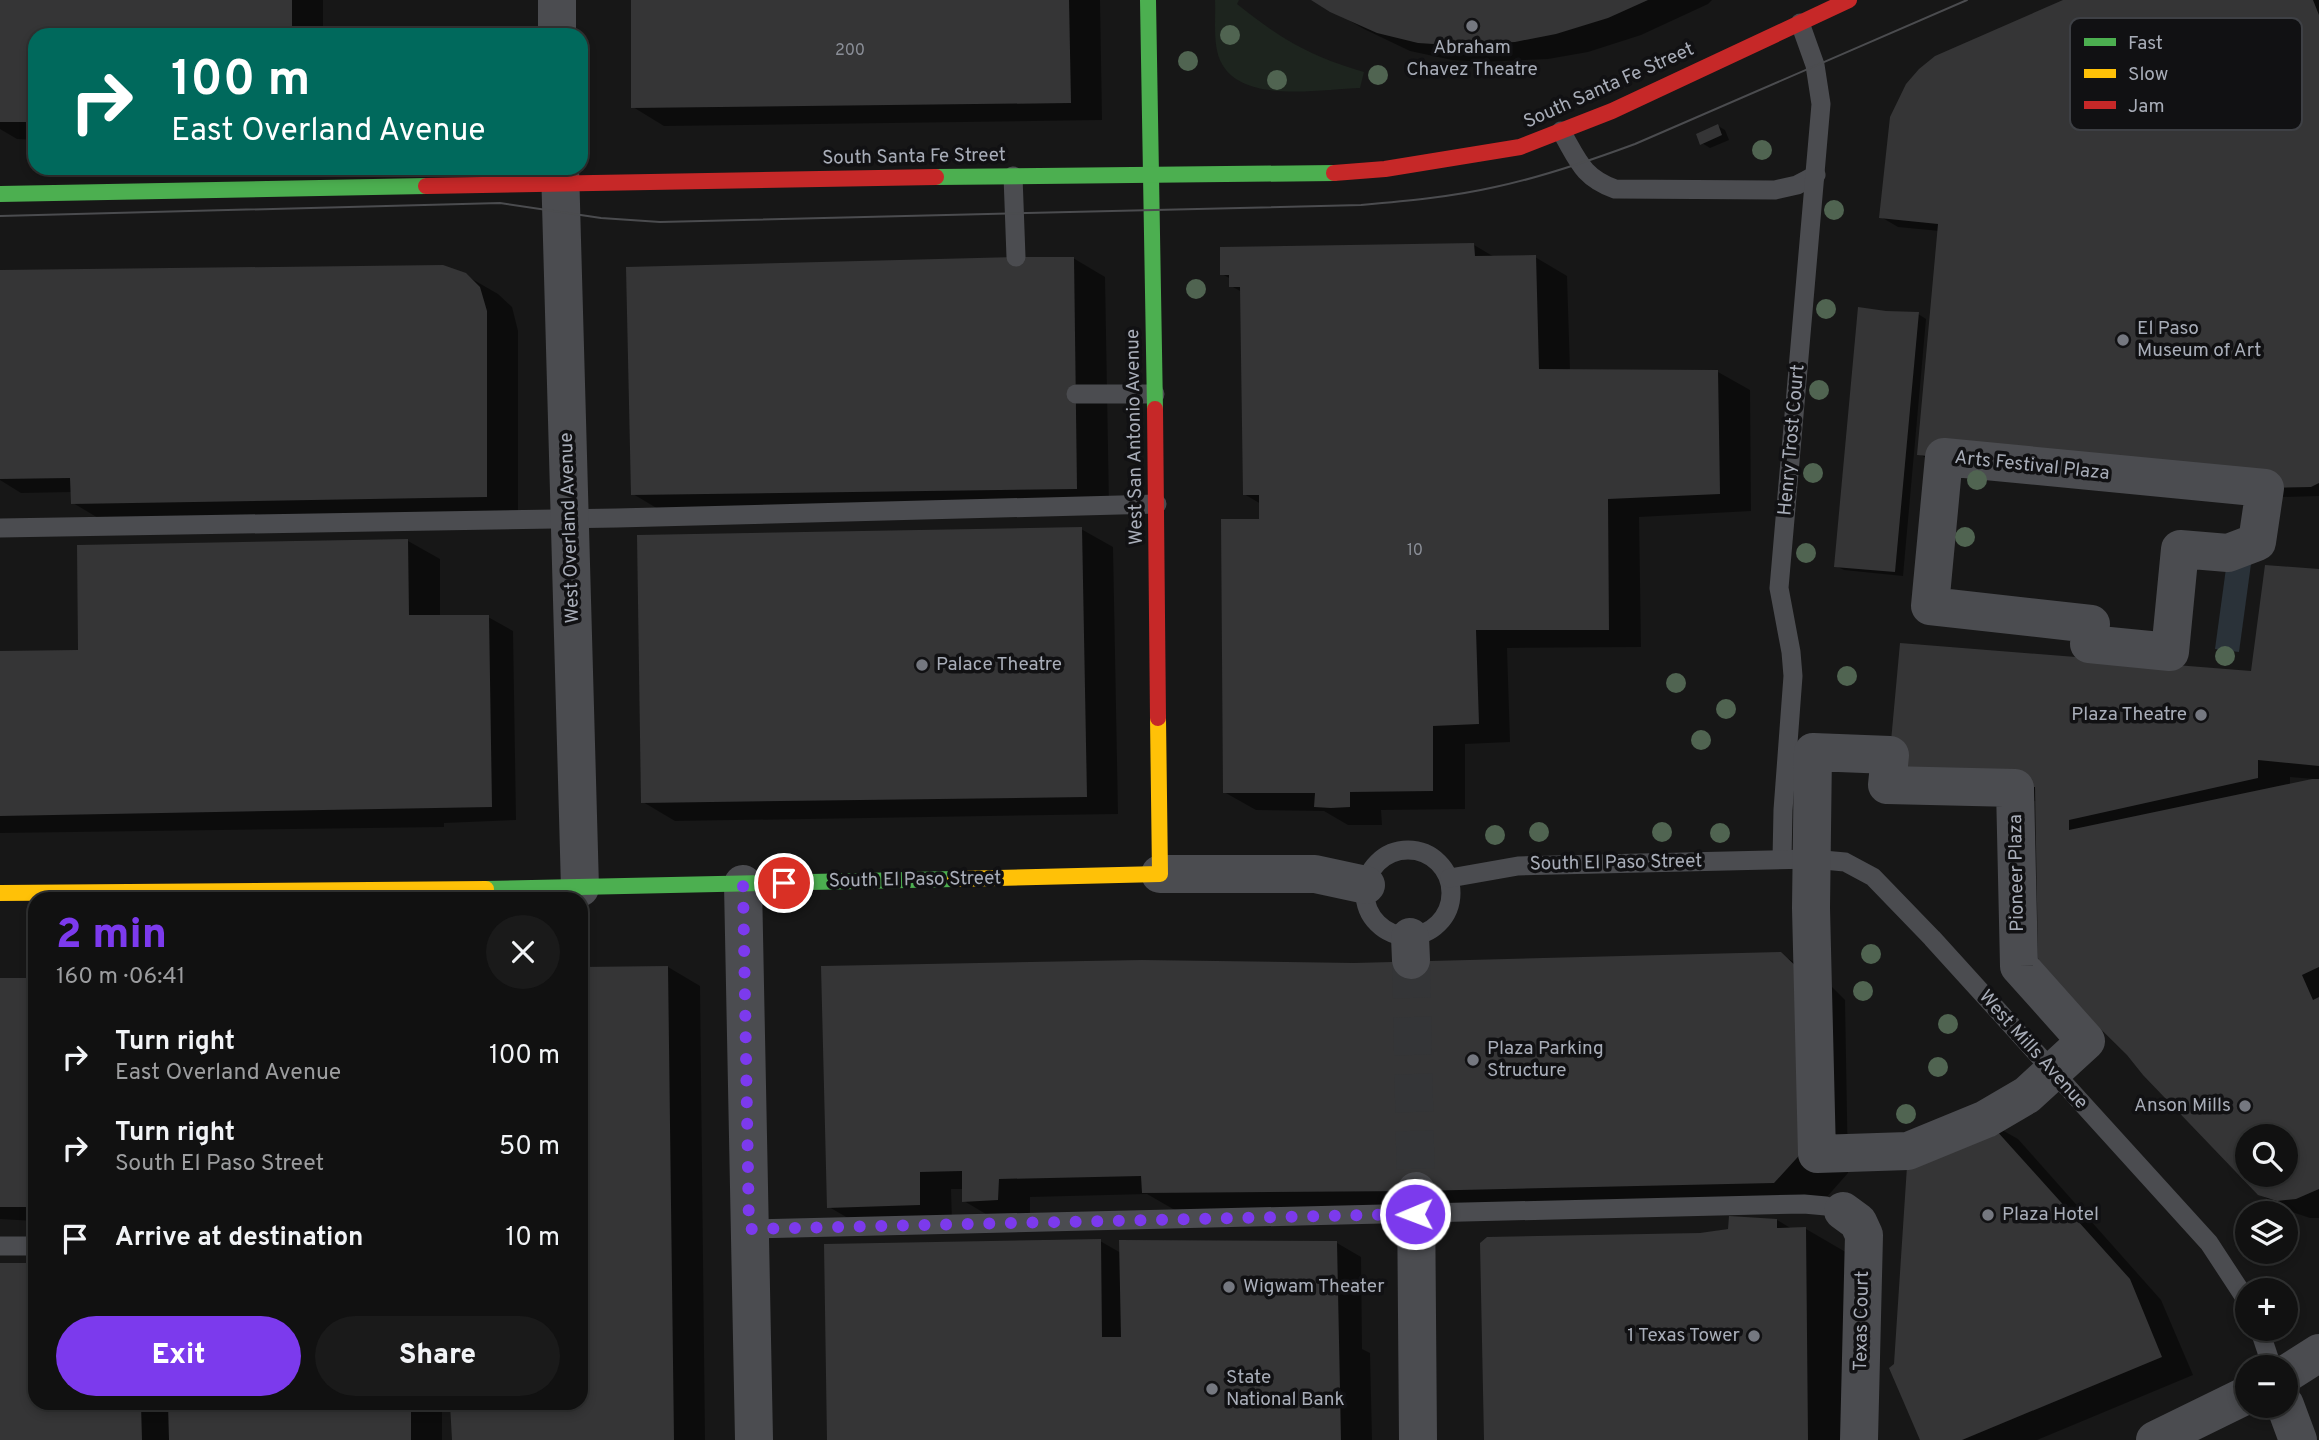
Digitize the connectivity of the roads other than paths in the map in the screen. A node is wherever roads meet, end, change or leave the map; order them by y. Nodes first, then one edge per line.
1 (557, 0) edge
2 (1148, 0) edge
3 (1849, 0) edge
4 (1800, 23) junction
5 (557, 28) edge
6 (1561, 131) junction
7 (561, 175) edge
8 (1816, 175) junction
9 (1013, 176) junction
10 (1152, 176) junction
11 (0, 194) edge
12 (1016, 257) dead end
13 (1076, 394) dead end
14 (1155, 394) junction
15 (2265, 488) joint
16 (1157, 504) junction
17 (570, 519) junction
18 (0, 528) edge
19 (1797, 859) junction
20 (1160, 874) junction
21 (1450, 878) junction
22 (743, 884) junction
23 (1366, 885) junction
24 (580, 888) junction
25 (116, 892) edge
26 (0, 893) edge
27 (28, 893) edge
28 (2052, 1072) junction
29 (1415, 1203) junction
30 (1843, 1211) joint
31 (749, 1229) junction
32 (0, 1246) edge
33 (28, 1246) edge
34 (2235, 1283) edge
35 (2319, 1353) edge
36 (2298, 1366) edge
37 (2235, 1401) edge
38 (2290, 1418) edge
39 (754, 1440) edge
40 (1418, 1440) edge
41 (1859, 1440) edge
42 (2155, 1440) edge
43 (2298, 1440) edge

1 - 5 street
2 - 10 street, West San Antonio Avenue
3 - 4 street, South Santa Fe Street
4 - 6 street, South Santa Fe Street
4 - 8 lane, Henry Trost Court
6 - 8 lane
6 - 10 street, South Santa Fe Street
7 - 9 street, South Santa Fe Street
7 - 11 street, South Santa Fe Street
7 - 17 street, West Overland Avenue
8 - 19 lane, Henry Trost Court
9 - 10 street, South Santa Fe Street
9 - 12 lane
10 - 14 street, West San Antonio Avenue
13 - 14 lane
14 - 16 street, West San Antonio Avenue
15 - 15 street, Arts Festival Plaza
16 - 17 lane
16 - 20 street, West San Antonio Avenue
17 - 18 lane
17 - 24 street, West Overland Avenue
19 - 21 lane, South El Paso Street
19 - 28 lane, West Mills Avenue
19 - 28 street, Pioneer Plaza
19 - 28 street, Pioneer Plaza
20 - 22 street, South El Paso Street
20 - 23 street, South El Paso Street
21 - 23 lane
21 - 23 lane
22 - 24 street, South El Paso Street
22 - 31 street
24 - 25 street, South El Paso Street
26 - 27 street, South El Paso Street
28 - 34 lane, West Mills Avenue
29 - 30 lane
29 - 31 lane
29 - 40 street
30 - 41 street, Texas Court
31 - 39 street
32 - 33 lane
35 - 36 street
37 - 42 street
38 - 43 street

